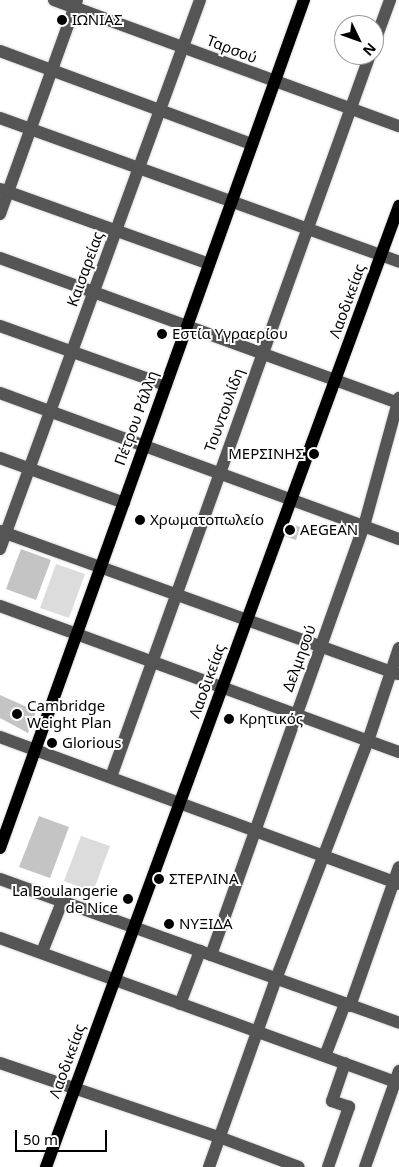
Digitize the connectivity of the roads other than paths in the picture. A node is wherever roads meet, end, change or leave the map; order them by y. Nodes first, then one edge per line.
1 (54, 0) edge
2 (200, 0) edge
3 (304, 0) edge
4 (390, 0) edge
5 (75, 4) edge
6 (384, 16) edge
7 (183, 46) junction
8 (0, 50) edge
9 (366, 65) edge
10 (52, 70) junction
11 (274, 83) junction
12 (350, 109) junction
13 (160, 110) junction
14 (0, 118) edge
15 (399, 126) edge
16 (30, 128) junction
17 (252, 144) junction
18 (139, 168) junction
19 (4, 190) edge
20 (232, 201) junction
21 (399, 206) edge
22 (0, 214) edge
23 (308, 228) junction
24 (116, 232) junction
25 (381, 255) junction
26 (0, 258) edge
27 (399, 262) edge
28 (209, 264) junction
29 (94, 292) junction
30 (0, 326) edge
31 (187, 326) junction
32 (72, 351) junction
33 (262, 353) junction
34 (335, 380) junction
35 (166, 385) junction
36 (0, 393) edge
37 (399, 401) edge
38 (50, 412) junction
39 (144, 446) junction
40 (0, 458) edge
41 (30, 468) junction
42 (219, 473) junction
43 (291, 499) junction
44 (124, 502) junction
45 (364, 526) junction
46 (3, 532) edge
47 (399, 539) edge
48 (0, 549) edge
49 (100, 568) junction
50 (175, 595) junction
51 (0, 606) edge
52 (246, 621) junction
53 (76, 634) junction
54 (321, 648) junction
55 (399, 648) edge
56 (152, 662) junction
57 (395, 674) edge
58 (222, 688) junction
59 (297, 714) junction
60 (0, 737) edge
61 (368, 741) junction
62 (35, 750) junction
63 (399, 752) edge
64 (111, 777) junction
65 (179, 803) junction
66 (255, 831) junction
67 (0, 848) edge
68 (325, 855) junction
69 (399, 867) edge
70 (0, 880) edge
71 (396, 883) edge
72 (62, 902) junction
73 (134, 928) junction
74 (0, 938) edge
75 (42, 952) junction
76 (205, 953) junction
77 (276, 979) junction
78 (114, 981) junction
79 (180, 1004) junction
80 (347, 1005) junction
81 (399, 1024) edge
82 (257, 1032) junction
83 (325, 1056) junction
84 (0, 1063) edge
85 (345, 1063) junction
86 (398, 1078) edge
87 (74, 1089) junction
88 (220, 1137) junction
89 (46, 1167) edge
90 (209, 1167) edge
91 (299, 1167) edge
92 (328, 1167) edge
93 (365, 1167) edge

1 - 5 street, Ταρσού
2 - 7 street, Καισαρείας
3 - 11 main road, Πέτρου Ράλλη
4 - 6 street
5 - 7 street, Ταρσού
5 - 10 street
7 - 11 street, Ταρσού
7 - 13 street, Καισαρείας
8 - 10 street
9 - 12 street, Τουντουλίδη
10 - 13 street
10 - 16 street
11 - 12 street, Ταρσού
11 - 17 main road, Πέτρου Ράλλη
12 - 15 street, Ταρσού
12 - 23 street, Τουντουλίδη
13 - 17 street
13 - 18 street, Καισαρείας
14 - 16 street
16 - 18 street
16 - 19 street
17 - 20 main road, Πέτρου Ράλλη
18 - 20 street
18 - 24 street, Καισαρείας
19 - 22 street
19 - 24 street
20 - 23 street
20 - 28 main road, Πέτρου Ράλλη
21 - 25 main road, Λαοδικείας
23 - 25 street
23 - 33 street, Τουντουλίδη
24 - 28 street
24 - 29 street, Καισαρείας
25 - 27 street
25 - 34 main road, Λαοδικείας
26 - 29 street
28 - 31 main road, Πέτρου Ράλλη
29 - 31 street
29 - 32 street, Καισαρείας
30 - 32 street
31 - 33 street
31 - 35 main road, Πέτρου Ράλλη
32 - 35 street
32 - 38 street, Καισαρείας
33 - 34 street
33 - 42 street, Τουντουλίδη
34 - 37 street
34 - 43 main road, Λαοδικείας
35 - 39 main road, Πέτρου Ράλλη
36 - 38 street
37 - 45 street, Δελμησού
38 - 39 street
38 - 41 street, Καισαρείας
39 - 42 street
39 - 44 main road, Πέτρου Ράλλη
40 - 41 street
41 - 44 street
41 - 46 street, Καισαρείας
42 - 43 street
42 - 50 street, Τουντουλίδη
43 - 45 street
43 - 52 main road, Λαοδικείας
44 - 49 main road, Πέτρου Ράλλη
45 - 47 street
45 - 54 street, Δελμησού
46 - 48 street, Καισαρείας
46 - 49 street
49 - 50 street
49 - 53 main road, Πέτρου Ράλλη
50 - 52 street
50 - 56 street, Τουντουλίδη
51 - 53 street
52 - 54 street
52 - 58 main road, Λαοδικείας
53 - 56 street
53 - 62 main road, Πέτρου Ράλλη
54 - 57 street
54 - 59 street, Δελμησού
55 - 57 street
56 - 58 street
56 - 64 street, Τουντουλίδη
57 - 61 street
58 - 59 street
58 - 65 main road, Λαοδικείας
59 - 61 street
59 - 66 street, Δελμησού
60 - 62 street
61 - 63 street
61 - 68 street
62 - 64 street
62 - 67 main road, Πέτρου Ράλλη
64 - 65 street
65 - 66 street
65 - 73 main road, Λαοδικείας
66 - 68 street
66 - 76 street, Δελμησού
68 - 71 street
68 - 77 street
69 - 71 street
70 - 72 street
71 - 80 street
72 - 73 street
72 - 75 street
73 - 76 street
73 - 78 main road, Λαοδικείας
74 - 75 street
75 - 78 street
76 - 77 street
76 - 79 street, Δελμησού
77 - 80 street
77 - 82 street
78 - 79 street
78 - 87 main road, Λαοδικείας
79 - 82 street
80 - 81 street
80 - 83 street
82 - 83 street
82 - 88 street
83 - 85 street
84 - 87 street
85 - 86 street
85 - 92 street
86 - 93 street
87 - 88 street
87 - 89 main road, Λαοδικείας
88 - 90 street
88 - 91 street

